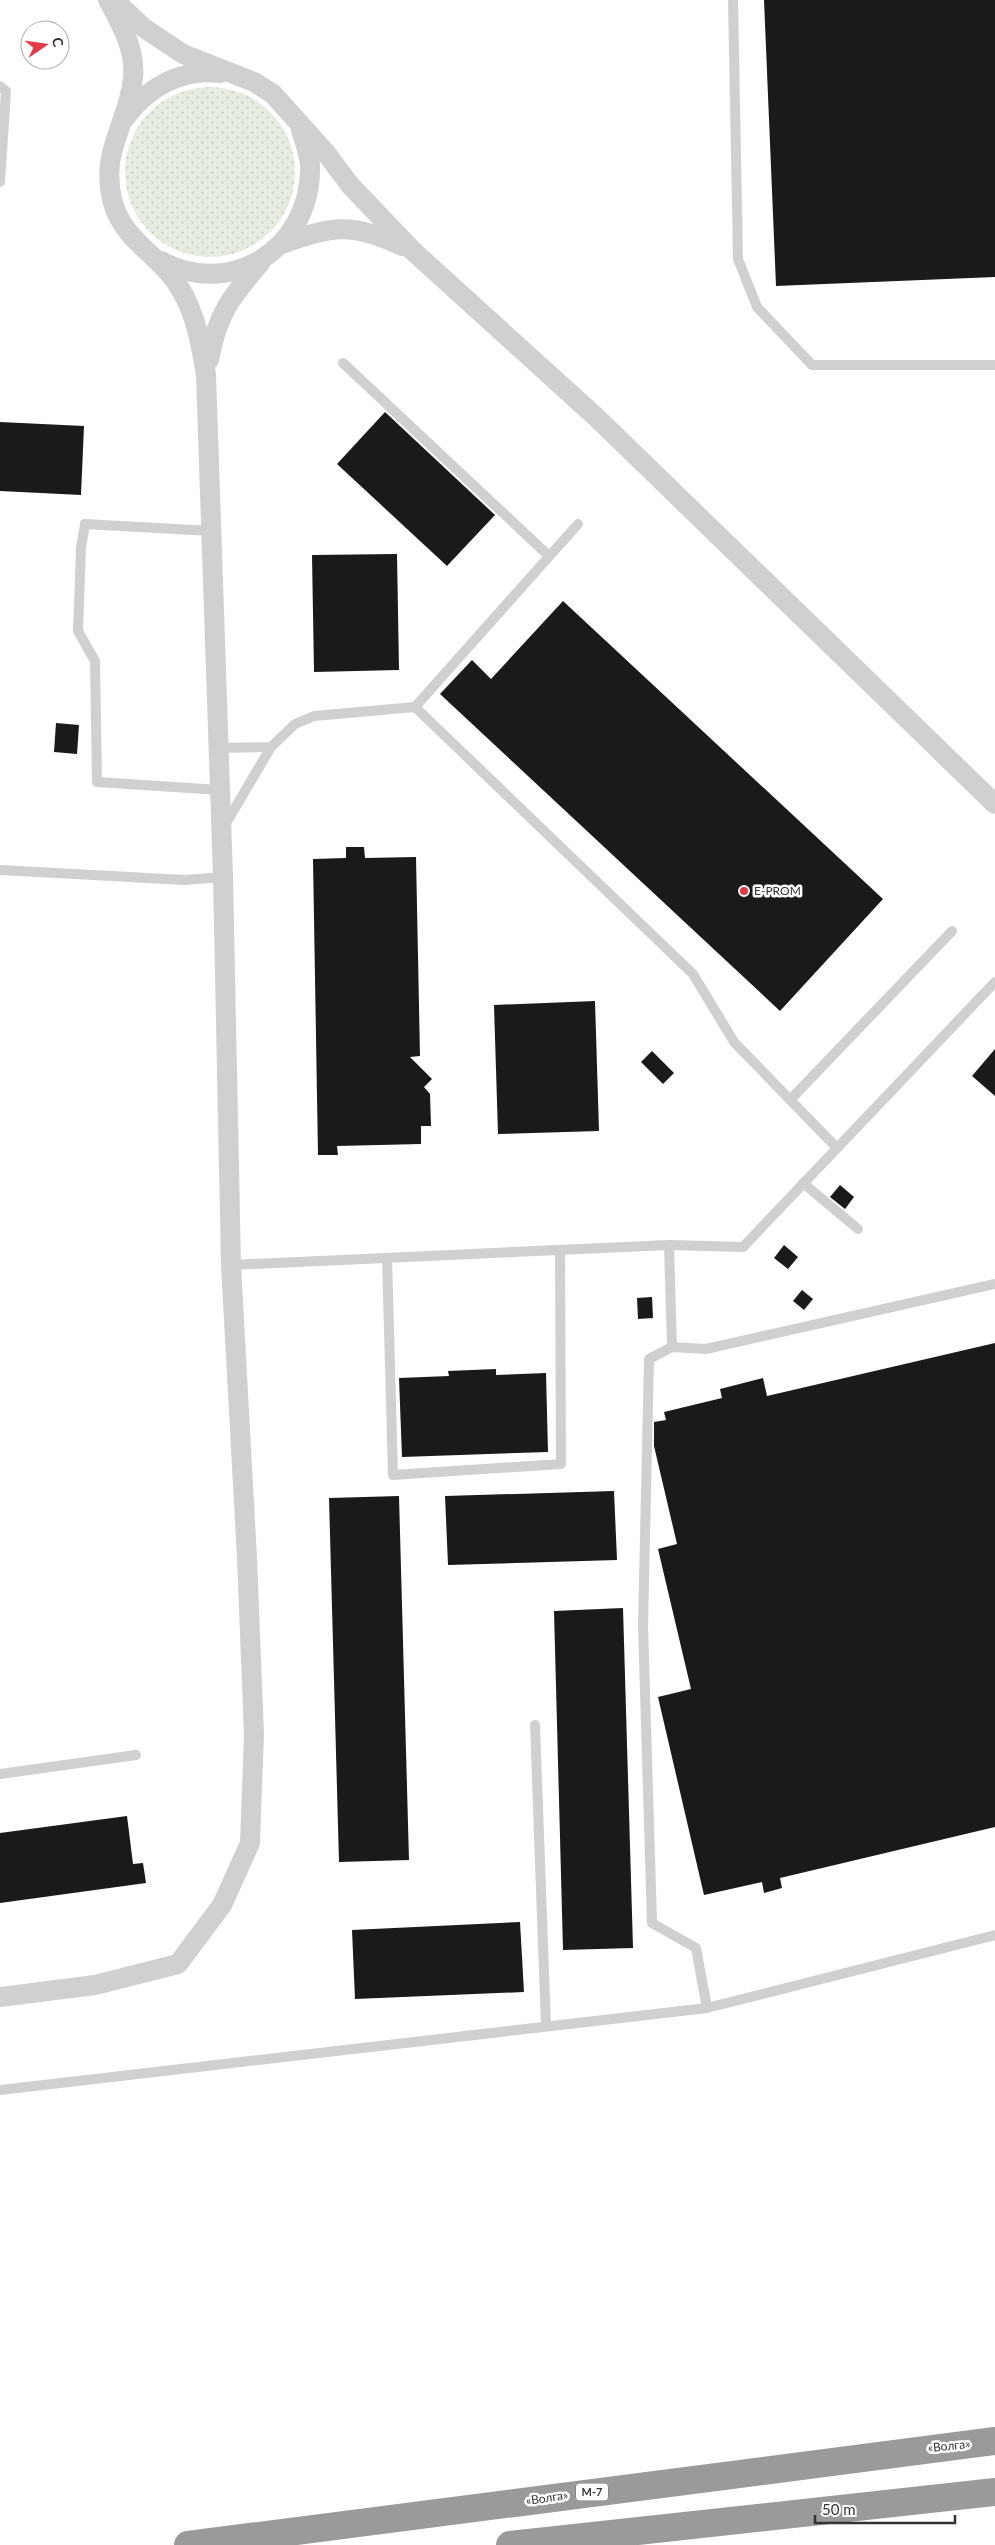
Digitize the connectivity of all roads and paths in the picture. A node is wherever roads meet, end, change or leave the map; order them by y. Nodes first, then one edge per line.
1 (108, 0) edge
2 (114, 0) edge
3 (733, 0) edge
4 (234, 75) junction
5 (0, 86) edge
6 (288, 109) junction
7 (122, 122) junction
8 (0, 182) edge
9 (282, 244) junction
10 (413, 251) junction
11 (152, 256) junction
12 (264, 258) junction
13 (343, 362) dead end
14 (995, 365) edge
15 (206, 375) junction
16 (578, 524) dead end
17 (211, 531) junction
18 (549, 556) junction
19 (415, 707) junction
20 (271, 747) junction
21 (217, 748) junction
22 (220, 790) junction
23 (995, 804) edge
24 (222, 830) junction
25 (0, 870) edge
26 (223, 878) junction
27 (952, 931) dead end
28 (995, 982) edge
29 (790, 1100) junction
30 (836, 1147) junction
31 (803, 1183) junction
32 (858, 1229) dead end
33 (670, 1245) junction
34 (560, 1250) junction
35 (387, 1258) junction
36 (231, 1265) junction
37 (995, 1284) edge
38 (672, 1347) junction
39 (535, 1725) dead end
40 (136, 1755) dead end
41 (0, 1774) edge
42 (995, 1934) edge
43 (0, 1997) edge
44 (707, 2008) junction
45 (546, 2026) junction
46 (0, 2090) edge
47 (995, 2432) edge
48 (995, 2440) edge
49 (927, 2448) junction
50 (995, 2492) edge
51 (188, 2545) edge
52 (510, 2545) edge

1 - 7 street
2 - 4 street
3 - 14 lane
4 - 6 street
4 - 7 street
5 - 8 lane
6 - 9 street
6 - 10 street
7 - 11 street
9 - 10 street
9 - 12 street
10 - 23 street
11 - 12 street
11 - 15 street
12 - 15 street
13 - 18 lane
15 - 17 street
16 - 18 lane
17 - 21 street
17 - 22 lane
18 - 19 lane
19 - 20 lane
19 - 29 lane
20 - 21 lane
20 - 24 lane
21 - 22 street
22 - 24 street
24 - 26 street
25 - 26 lane
26 - 36 street
27 - 29 lane
28 - 30 lane
29 - 30 lane
30 - 31 lane
31 - 32 lane
31 - 33 lane
33 - 34 lane
33 - 38 lane
34 - 35 lane
34 - 35 lane
35 - 36 lane
36 - 43 street
37 - 38 lane
38 - 44 lane
39 - 45 lane
40 - 41 lane
42 - 44 lane
44 - 45 lane
45 - 46 lane
47 - 49 highway
48 - 49 highway, «Волга» / М-7
49 - 51 highway, «Волга» / М-7
50 - 52 highway

